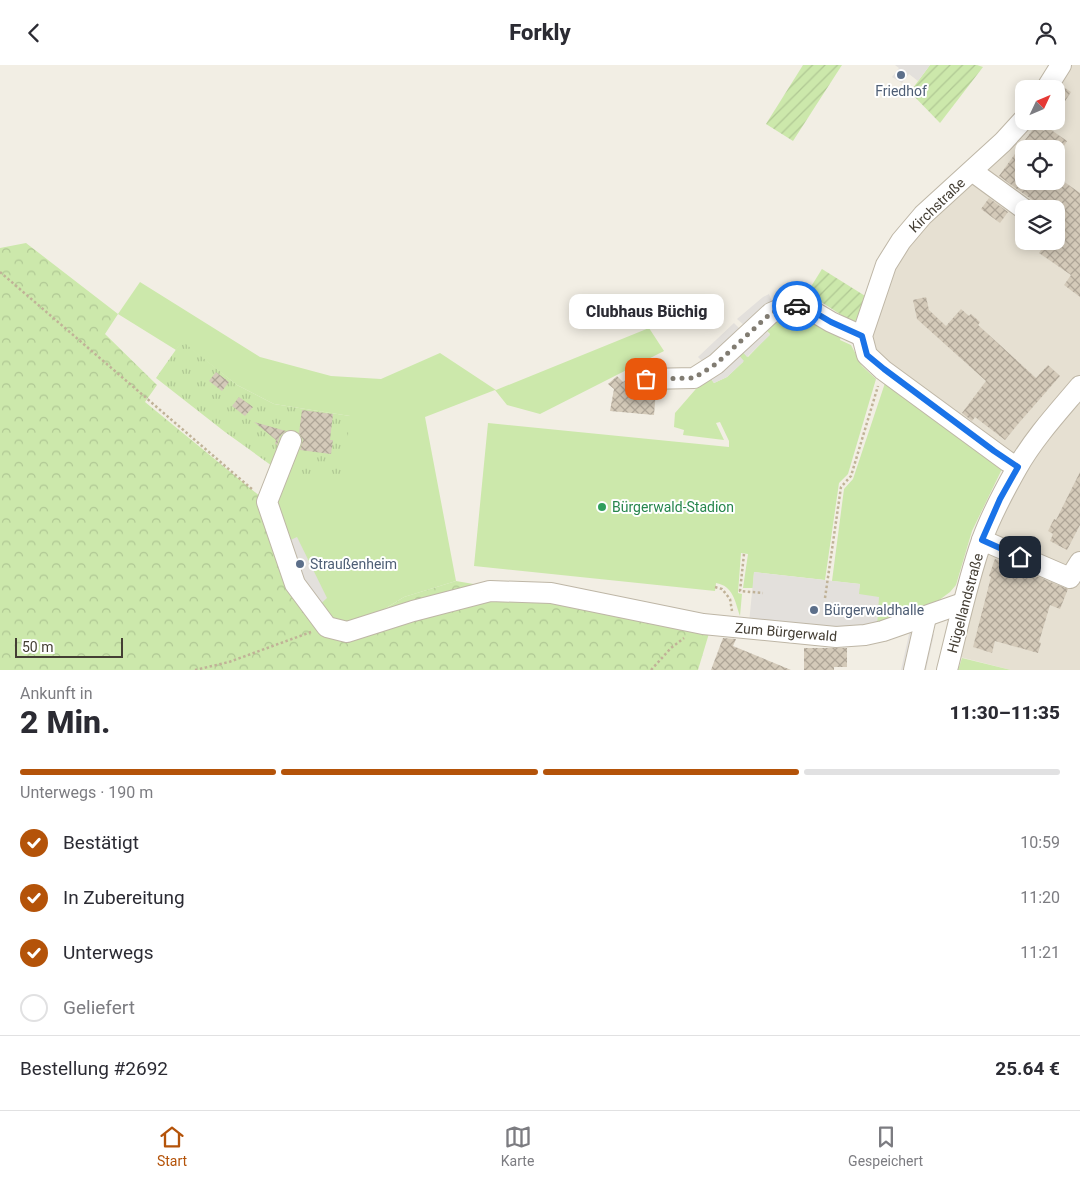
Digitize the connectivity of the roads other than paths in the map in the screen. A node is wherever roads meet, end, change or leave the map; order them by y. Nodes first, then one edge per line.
1 (1062, 65) edge
2 (1052, 80) edge
3 (1015, 129) edge
4 (972, 171) junction
5 (1015, 202) edge
6 (862, 336) junction
7 (646, 379) dead end
8 (1080, 386) edge
9 (291, 441) dead end
10 (1018, 467) junction
11 (982, 540) junction
12 (1077, 576) edge
13 (963, 603) junction
14 (926, 617) junction
15 (914, 670) edge
16 (948, 670) edge

1 - 2 street
3 - 4 street, Kirchstraße
4 - 5 street
4 - 6 street, Kirchstraße
6 - 7 street
6 - 10 street
8 - 10 street, Hügellandstraße
9 - 14 street, Zum Bürgerwald
10 - 11 street, Hügellandstraße
11 - 12 street
11 - 13 street, Hügellandstraße
13 - 14 street, Zum Bürgerwald
13 - 16 street, Hügellandstraße
14 - 15 street

